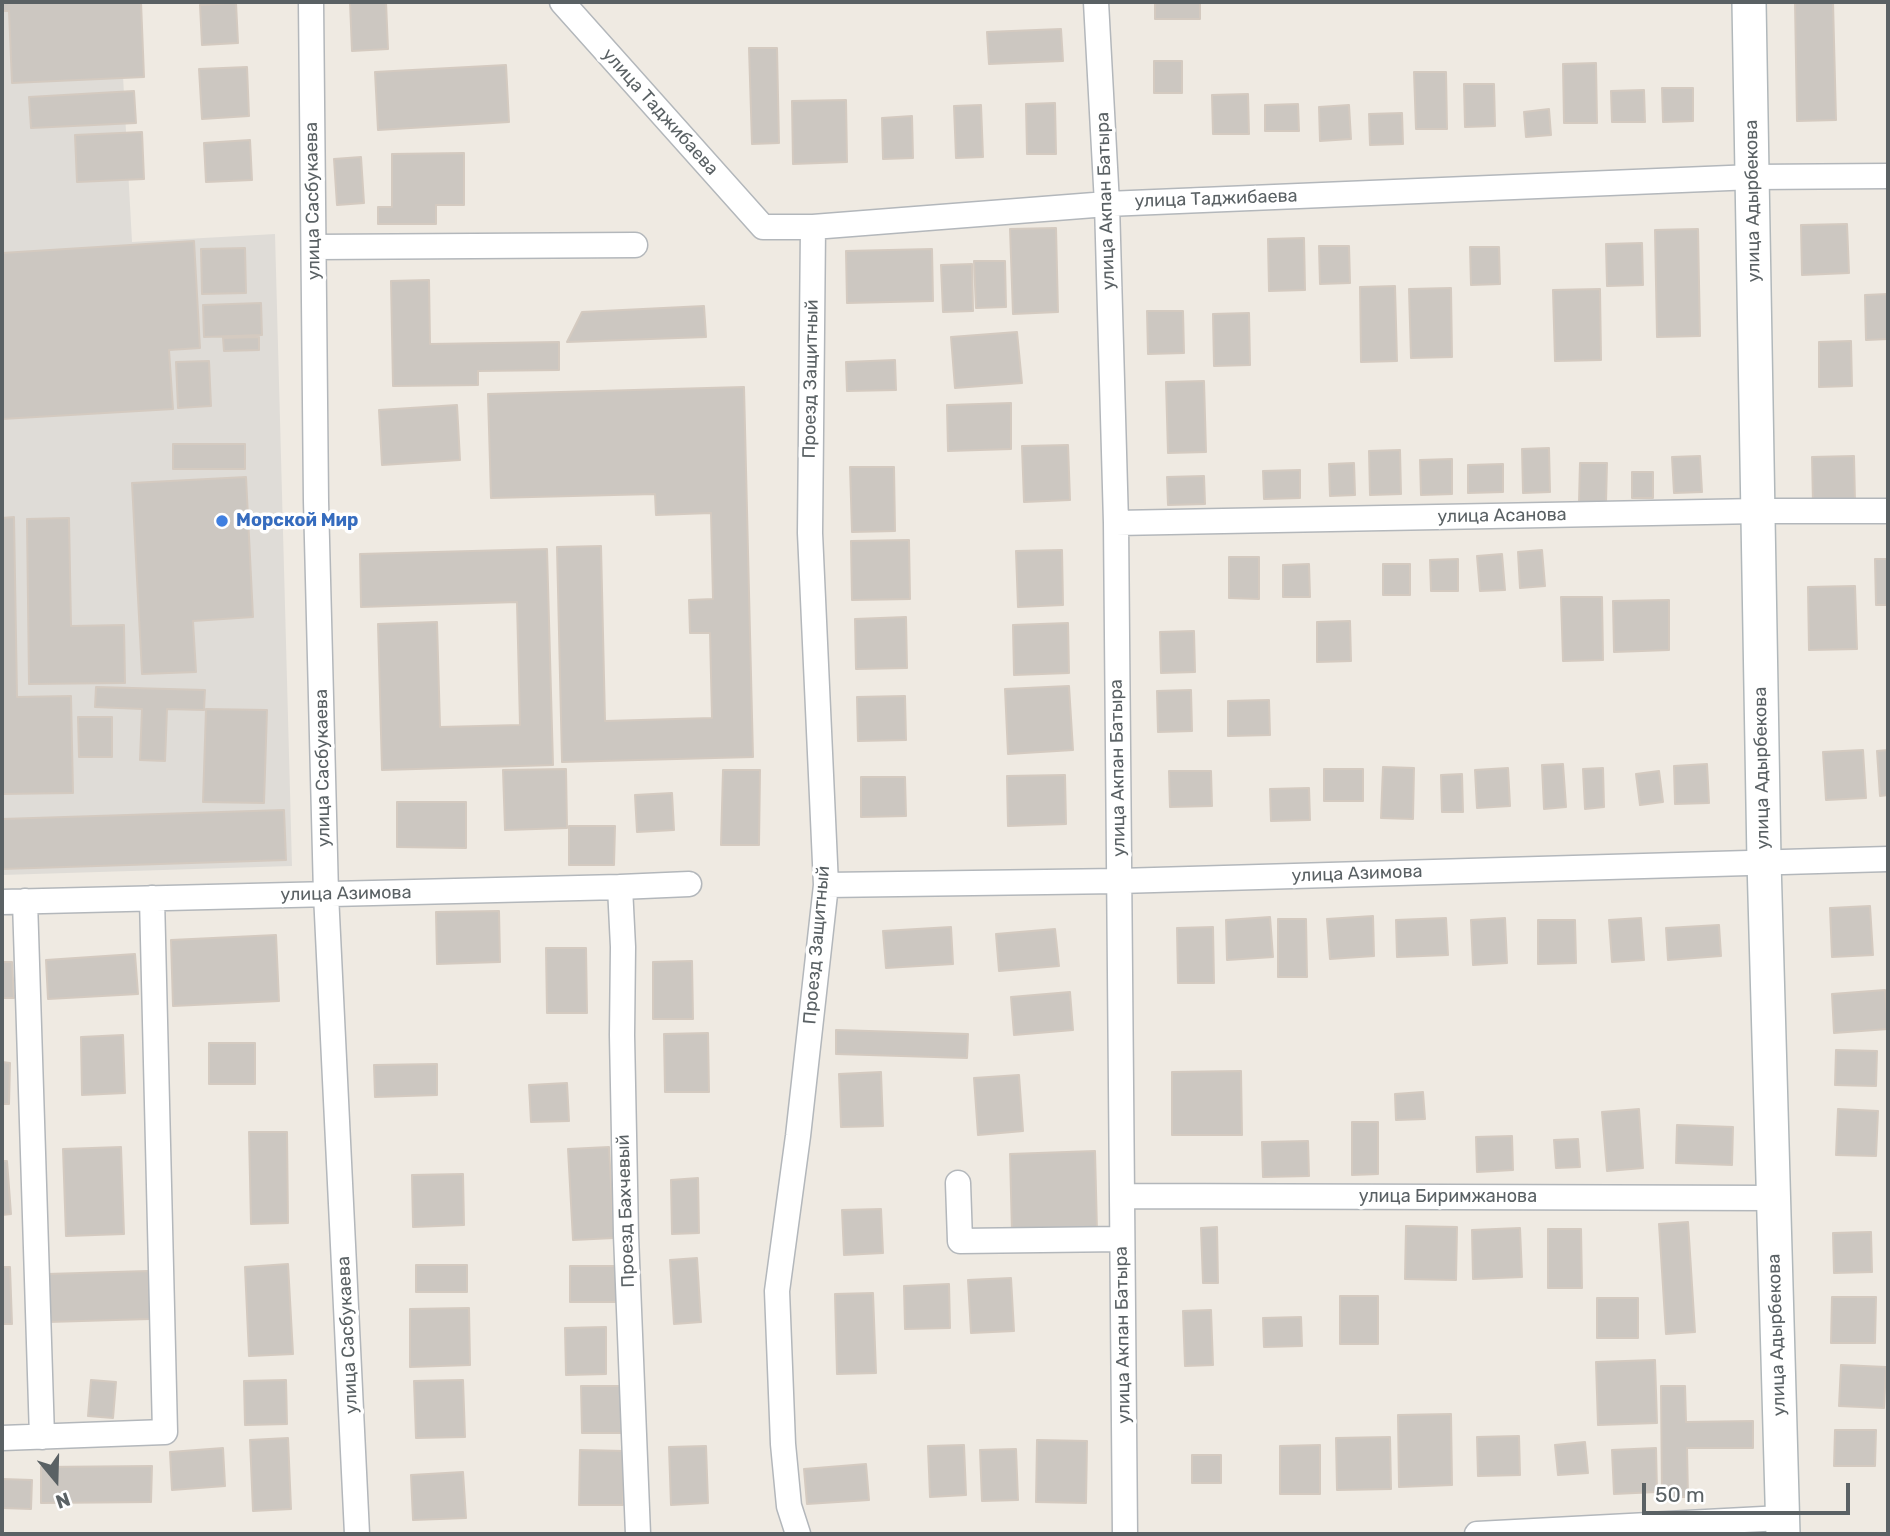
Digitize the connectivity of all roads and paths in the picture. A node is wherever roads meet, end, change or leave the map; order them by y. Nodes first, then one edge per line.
1 (311, 2) edge
2 (562, 2) edge
3 (1096, 2) edge
4 (1749, 2) edge
5 (1888, 176) edge
6 (1753, 177) junction
7 (1107, 204) junction
8 (813, 227) junction
9 (635, 245) dead end
10 (314, 247) junction
11 (1888, 511) edge
12 (1759, 512) junction
13 (1116, 523) junction
14 (1888, 859) edge
15 (1764, 861) junction
16 (1119, 881) junction
17 (690, 884) dead end
18 (826, 885) junction
19 (620, 887) junction
20 (326, 894) junction
21 (152, 898) junction
22 (13, 902) edge
23 (958, 1182) dead end
24 (1122, 1196) junction
25 (1773, 1198) junction
26 (1122, 1239) junction
27 (42, 1437) junction
28 (2, 1438) edge
29 (1782, 1526) edge
30 (357, 1534) edge
31 (638, 1534) edge
32 (798, 1534) edge
33 (1125, 1534) edge
34 (1477, 1534) edge

1 - 10 street, улица Сасбукаева
2 - 8 street, улица Таджибаева
3 - 7 street, улица Акпан Батыра
4 - 6 main road, улица Адырбекова
5 - 6 street, улица Таджибаева
6 - 7 street, улица Таджибаева
6 - 12 main road, улица Адырбекова
7 - 8 street, улица Таджибаева
7 - 13 street, улица Акпан Батыра
8 - 18 street, Проезд Защитный
9 - 10 street
10 - 20 street, улица Сасбукаева
11 - 12 street, улица Асанова
12 - 13 street, улица Асанова
12 - 15 main road, улица Адырбекова
13 - 16 street, улица Акпан Батыра
14 - 15 street, улица Азимова
15 - 16 street, улица Азимова
15 - 25 main road, улица Адырбекова
16 - 18 street, улица Азимова
16 - 24 street, улица Акпан Батыра
17 - 19 street, улица Азимова
18 - 32 street, Проезд Защитный
19 - 20 street, улица Азимова
19 - 31 street, Проезд Бахчевый
20 - 21 street, улица Азимова
20 - 30 street, улица Сасбукаева
21 - 22 street, улица Азимова
21 - 27 street
22 - 27 street
23 - 26 street
24 - 25 street, улица Биримжанова
24 - 26 street, улица Акпан Батыра
25 - 29 main road, улица Адырбекова
26 - 33 street, улица Акпан Батыра
27 - 28 street
29 - 34 street

